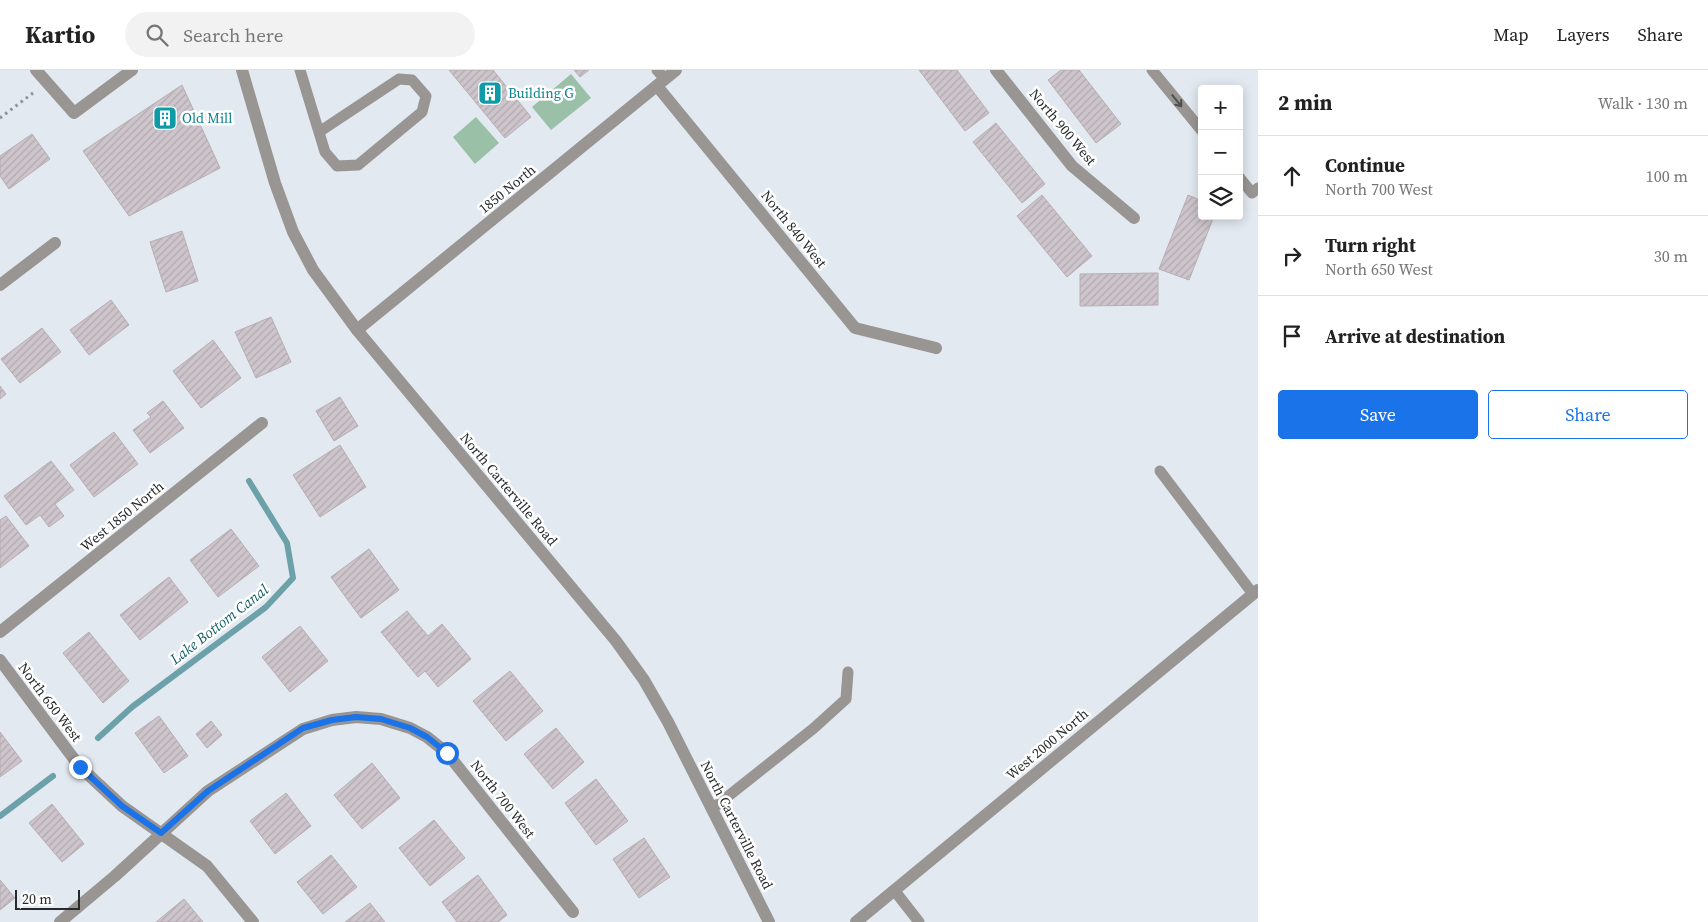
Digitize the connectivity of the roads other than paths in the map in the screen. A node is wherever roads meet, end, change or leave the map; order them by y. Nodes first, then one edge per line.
1 (36, 70) edge
2 (132, 70) edge
3 (242, 70) edge
4 (300, 70) edge
5 (676, 70) edge
6 (996, 70) edge
7 (1152, 70) edge
8 (660, 78) edge
9 (1201, 130) edge
10 (319, 132) junction
11 (1243, 182) edge
12 (1258, 188) edge
13 (1134, 218) dead end
14 (55, 243) dead end
15 (0, 285) edge
16 (357, 330) junction
17 (936, 348) dead end
18 (262, 423) dead end
19 (1160, 471) dead end
20 (1255, 592) edge
21 (0, 632) edge
22 (0, 660) edge
23 (848, 672) dead end
24 (712, 809) junction
25 (161, 833) junction
26 (894, 890) junction
27 (573, 912) dead end
28 (60, 922) edge
29 (253, 922) edge
30 (769, 922) edge
31 (856, 922) edge
32 (919, 922) edge

1 - 2 street
3 - 16 street, North Carterville Road
4 - 10 lane
5 - 8 street, 1850 North
6 - 13 street, North 900 West
7 -> 9 lane
8 - 16 street, 1850 North
8 - 17 street, North 840 West
10 - 10 lane
11 - 12 lane
14 - 15 street
16 - 24 street, North Carterville Road
18 - 21 street, West 1850 North
19 - 20 lane
20 - 26 street, West 2000 North
22 - 25 street, North 650 West
23 - 24 lane
24 - 30 street, North Carterville Road
25 - 27 street, North 700 West
25 - 28 street, North 700 West
25 - 29 street, North 650 West
26 - 31 street, West 2000 North
26 - 32 lane

